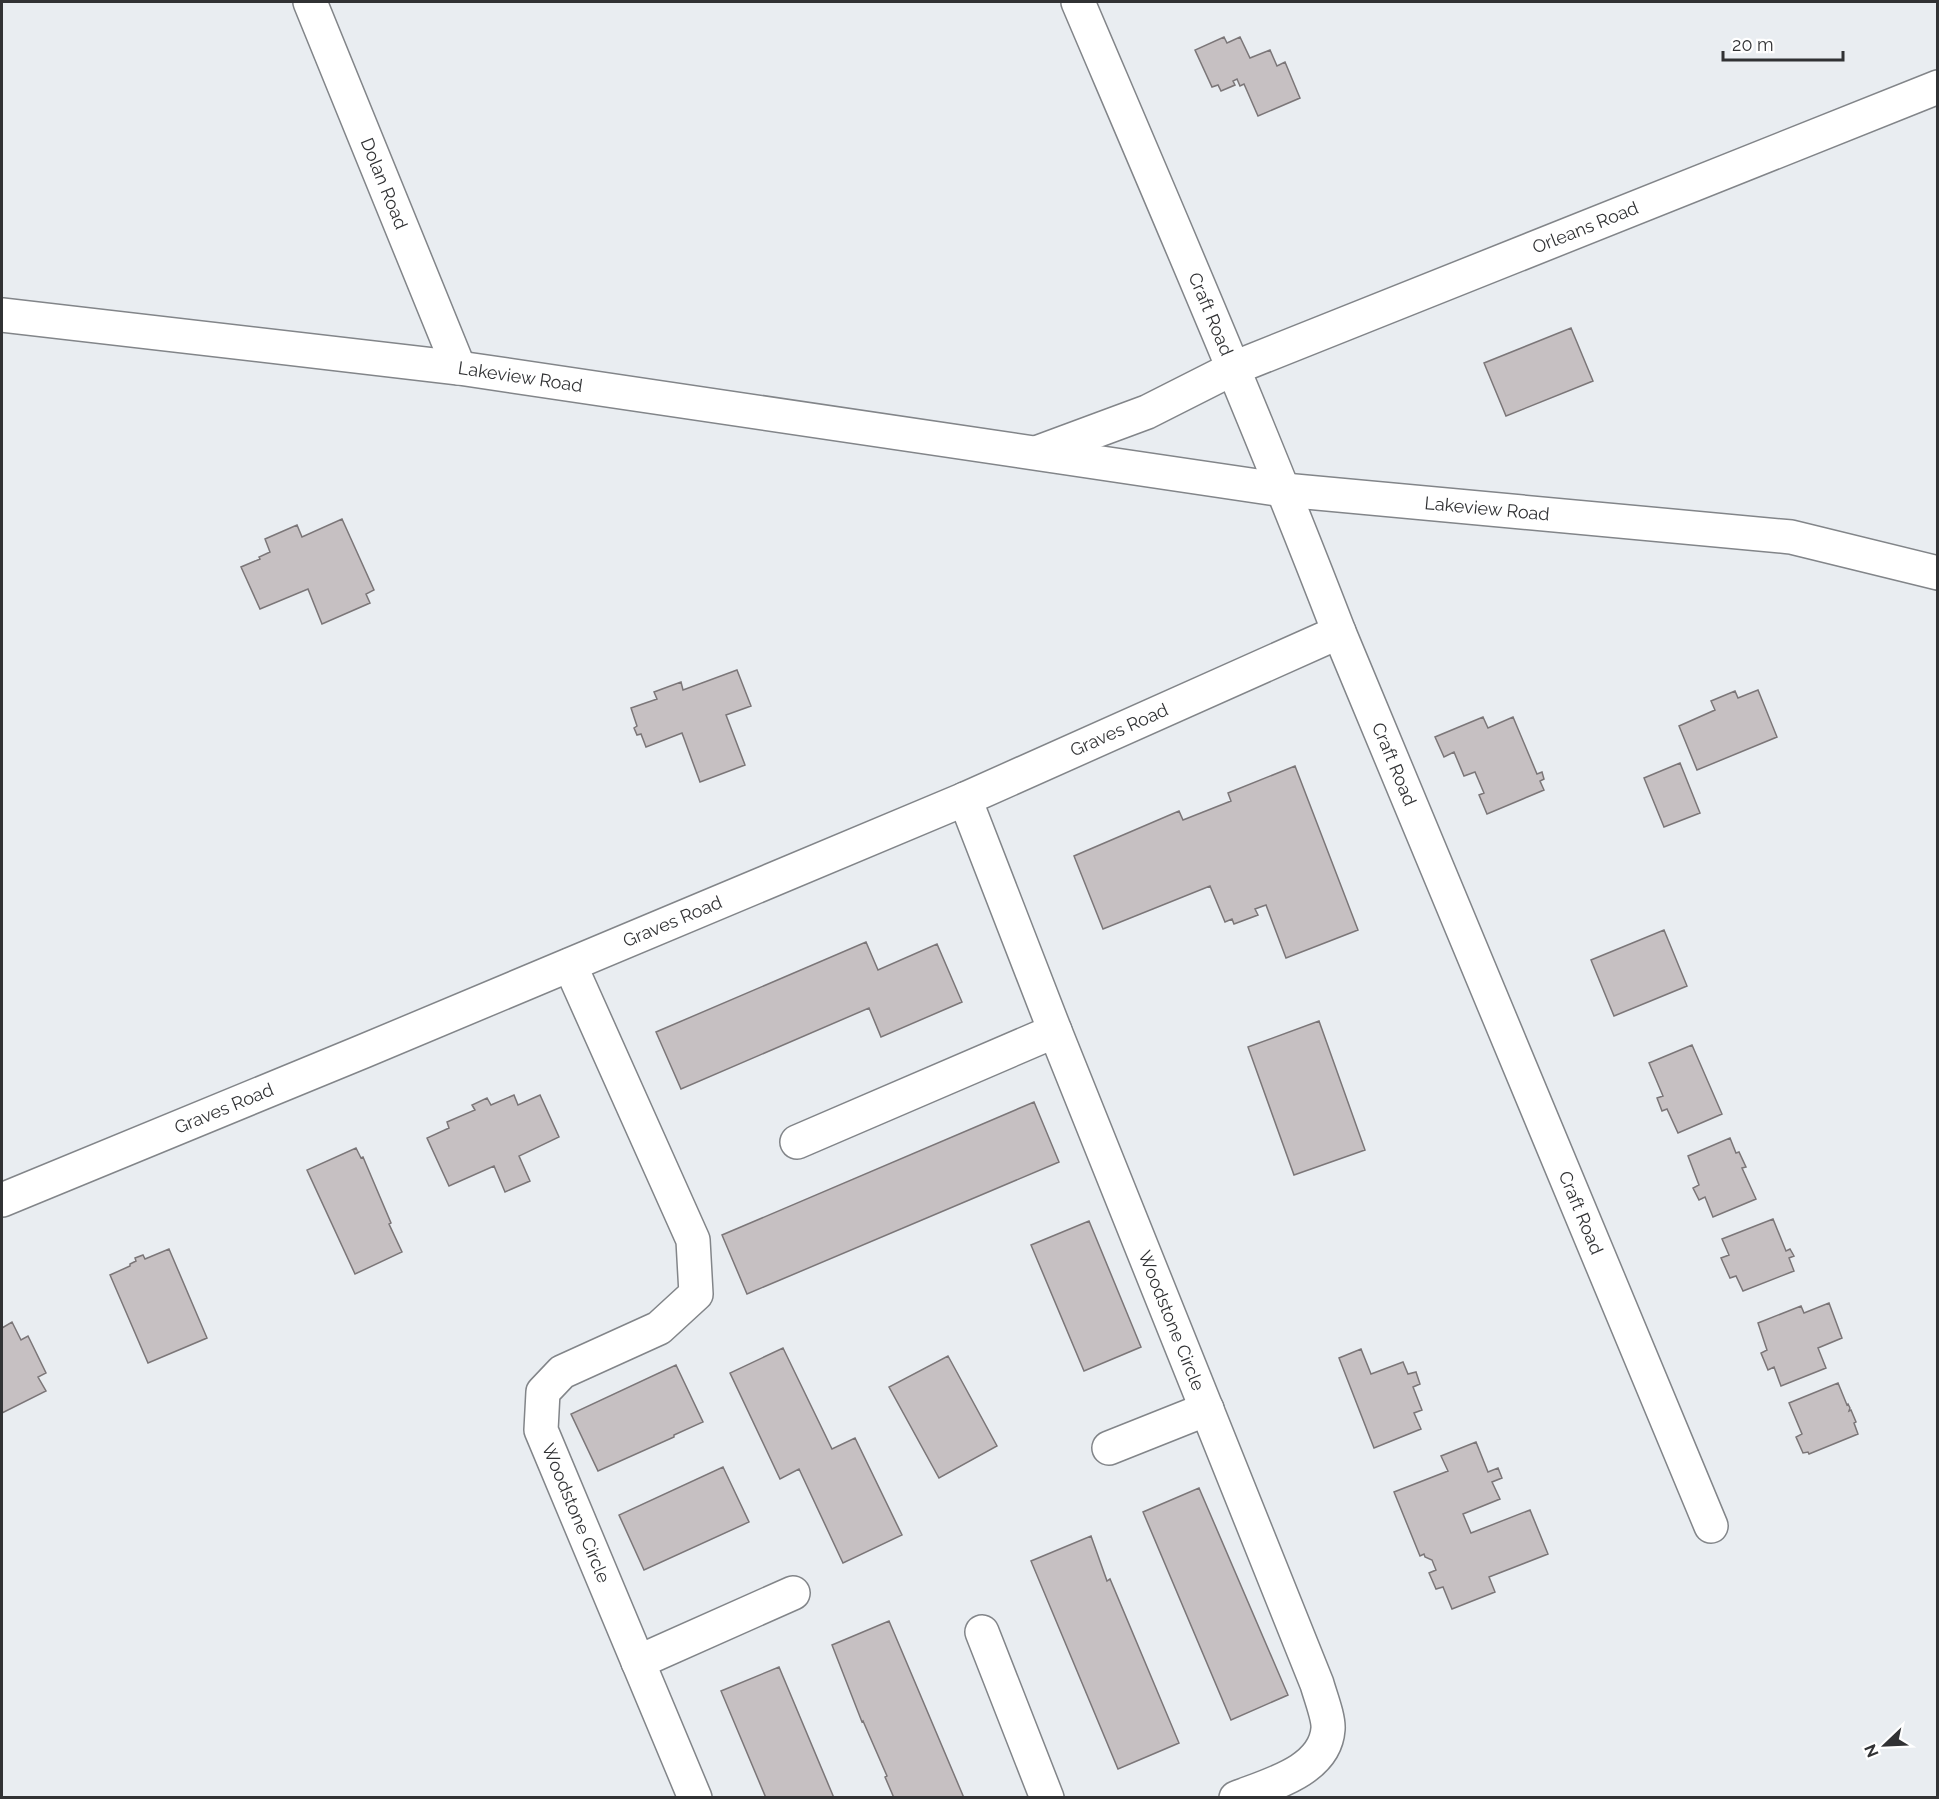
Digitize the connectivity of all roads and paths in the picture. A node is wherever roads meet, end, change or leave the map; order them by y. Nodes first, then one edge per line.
1 (310, 2) edge
2 (1078, 2) edge
3 (1938, 87) edge
4 (2, 315) edge
5 (459, 368) junction
6 (1234, 368) junction
7 (1036, 453) junction
8 (1284, 490) junction
9 (1938, 573) edge
10 (1339, 632) junction
11 (965, 799) junction
12 (570, 965) junction
13 (1055, 1031) junction
14 (797, 1142) dead end
15 (2, 1200) edge
16 (1207, 1409) junction
17 (1109, 1448) dead end
18 (1711, 1526) dead end
19 (793, 1593) dead end
20 (982, 1632) dead end
21 (638, 1662) junction
22 (694, 1797) edge
23 (1047, 1797) edge
24 (1236, 1797) edge

1 - 5 street, Dolan Road
2 - 6 street, Craft Road
3 - 6 street, Orleans Road
4 - 5 street, Lakeview Road
5 - 7 street, Lakeview Road
6 - 7 street, Lakeview Road
6 - 8 street, Craft Road
7 - 8 street, Lakeview Road
8 - 9 street, Lakeview Road
8 - 10 street, Craft Road
10 - 11 street, Graves Road
10 - 18 street, Craft Road
11 - 12 street, Graves Road
11 - 13 street, Woodstone Circle
12 - 15 street, Graves Road
12 - 21 street, Woodstone Circle
13 - 14 street
13 - 16 street, Woodstone Circle
16 - 17 street
16 - 24 street, Woodstone Circle
19 - 21 street
20 - 23 street
21 - 22 street, Woodstone Circle

